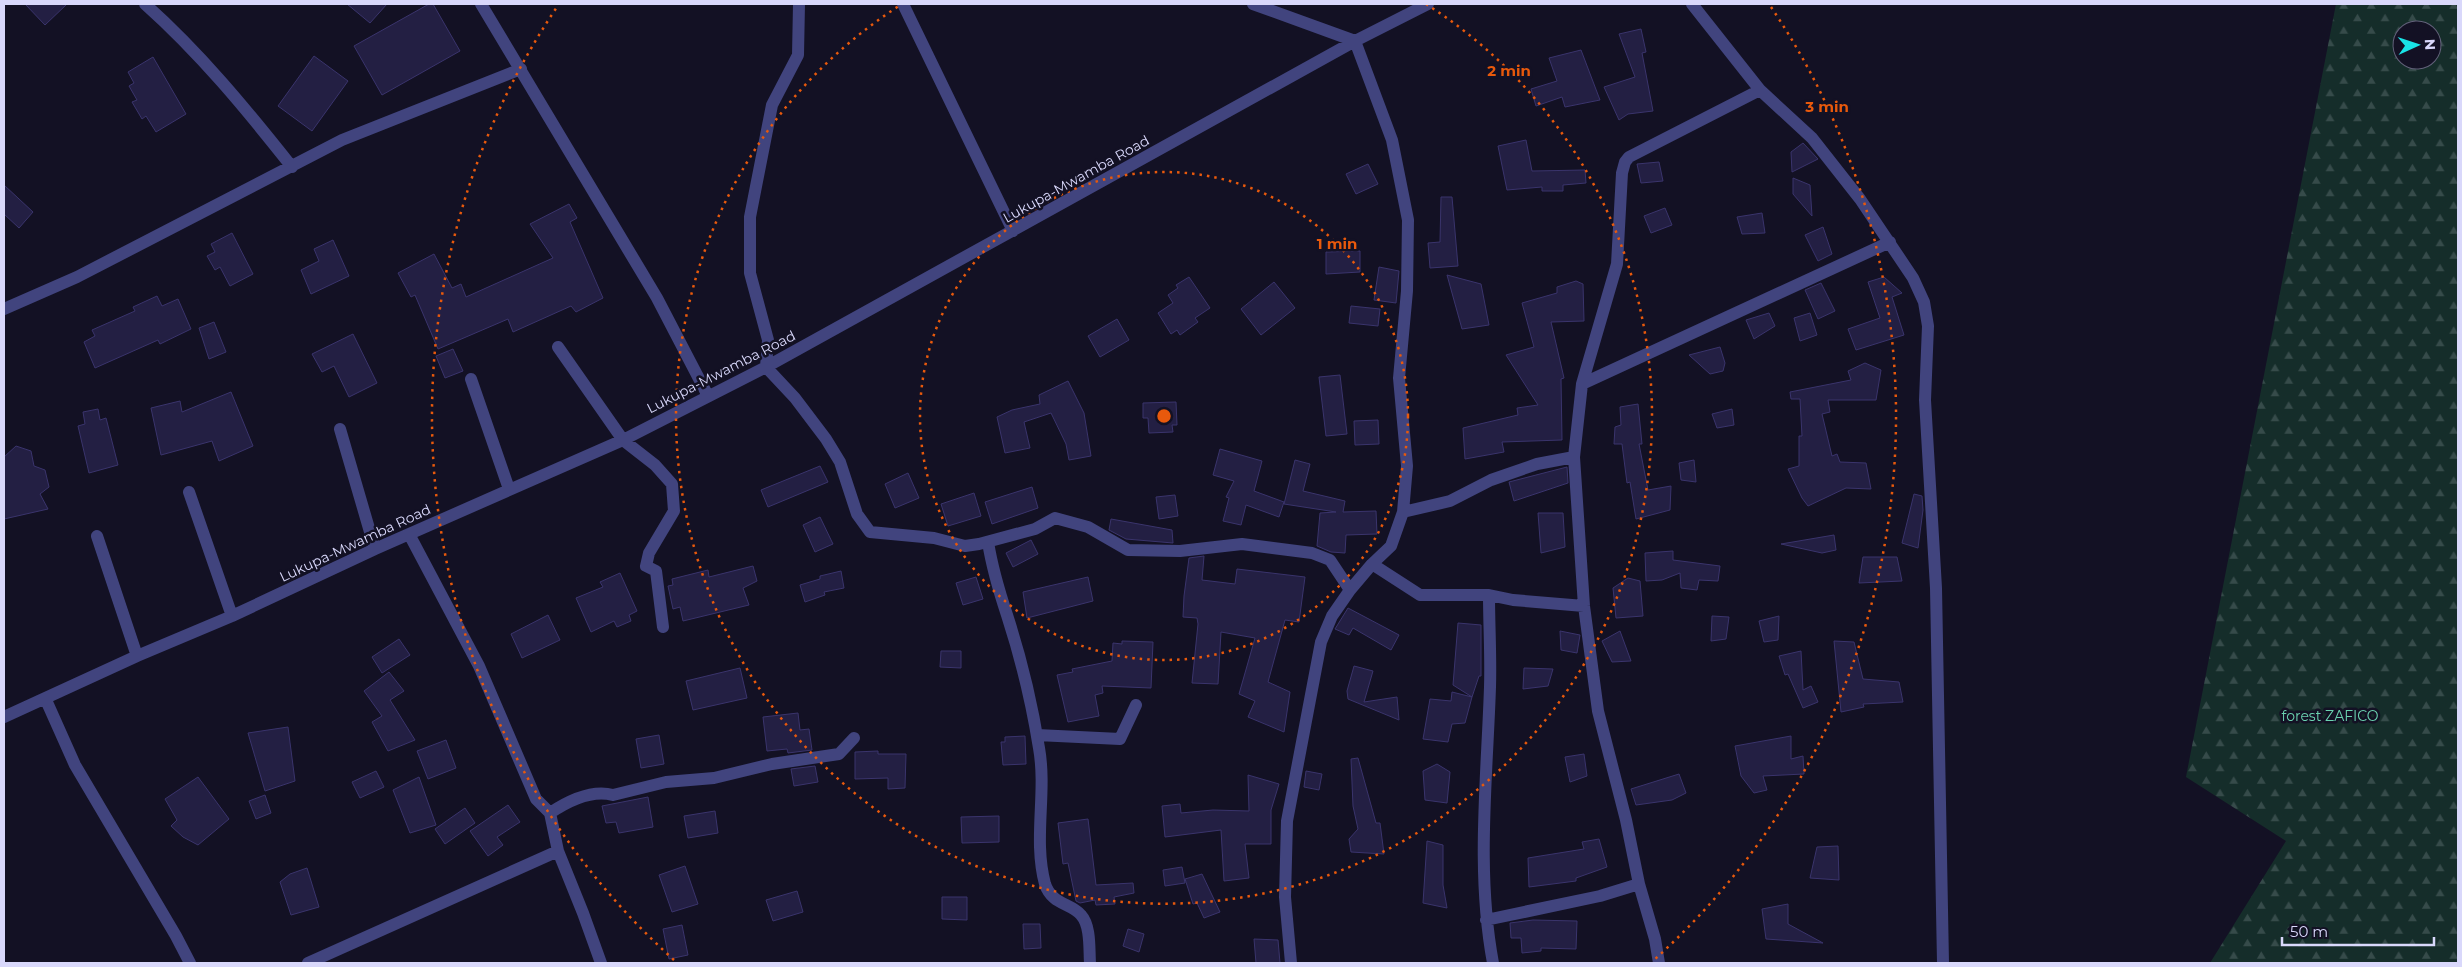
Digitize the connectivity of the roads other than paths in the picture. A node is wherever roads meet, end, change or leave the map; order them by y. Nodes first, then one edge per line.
1 (145, 4) edge
2 (481, 4) edge
3 (799, 4) edge
4 (904, 4) edge
5 (1253, 4) edge
6 (1428, 4) edge
7 (1692, 4) edge
8 (1355, 40) junction
9 (521, 69) junction
10 (1760, 90) junction
11 (292, 167) junction
12 (1013, 231) junction
13 (1890, 242) junction
14 (4, 309) edge
15 (558, 347) dead end
16 (766, 367) junction
17 (472, 379) dead end
18 (1582, 384) junction
19 (708, 396) junction
20 (340, 428) dead end
21 (622, 440) junction
22 (1574, 457) junction
23 (509, 489) junction
24 (189, 492) dead end
25 (1403, 512) junction
26 (409, 534) junction
27 (98, 536) dead end
28 (988, 542) junction
29 (375, 549) junction
30 (1372, 564) junction
31 (1350, 590) junction
32 (1489, 596) junction
33 (1584, 606) junction
34 (232, 616) junction
35 (663, 627) dead end
36 (137, 656) junction
37 (46, 700) junction
38 (1136, 705) dead end
39 (5, 713) edge
40 (1037, 735) junction
41 (854, 738) dead end
42 (550, 813) junction
43 (558, 851) junction
44 (1639, 884) junction
45 (1486, 920) junction
46 (190, 963) edge
47 (308, 963) edge
48 (600, 963) edge
49 (1090, 963) edge
50 (1292, 963) edge
51 (1493, 963) edge
52 (1659, 963) edge
53 (1944, 963) edge

1 - 11 street
2 - 9 street
3 - 16 street
4 - 12 street
5 - 8 street
6 - 8 street, Lukupa-Mwamba Road
7 - 10 street
8 - 12 street, Lukupa-Mwamba Road
8 - 25 street
9 - 11 street
9 - 19 street
10 - 13 street
10 - 18 street
11 - 14 street
12 - 16 street, Lukupa-Mwamba Road
13 - 18 street
13 - 53 street
15 - 21 street
16 - 19 street, Lukupa-Mwamba Road
16 - 28 street
17 - 23 street
18 - 22 street
19 - 21 street, Lukupa-Mwamba Road
20 - 29 street
21 - 23 street, Lukupa-Mwamba Road
21 - 35 street
22 - 25 street
22 - 33 street
23 - 26 street, Lukupa-Mwamba Road
24 - 34 street
25 - 30 street
26 - 29 street, Lukupa-Mwamba Road
26 - 42 street
27 - 36 street
28 - 31 street
28 - 40 street
29 - 34 street, Lukupa-Mwamba Road
30 - 31 street
30 - 32 street
31 - 50 street
32 - 33 street
32 - 45 street
33 - 44 street
34 - 36 street, Lukupa-Mwamba Road
36 - 37 street, Lukupa-Mwamba Road
37 - 39 street, Lukupa-Mwamba Road
37 - 46 street
38 - 40 street
40 - 49 street
41 - 42 street
42 - 43 street
43 - 47 street
43 - 48 street
44 - 45 street
44 - 52 street
45 - 51 street

